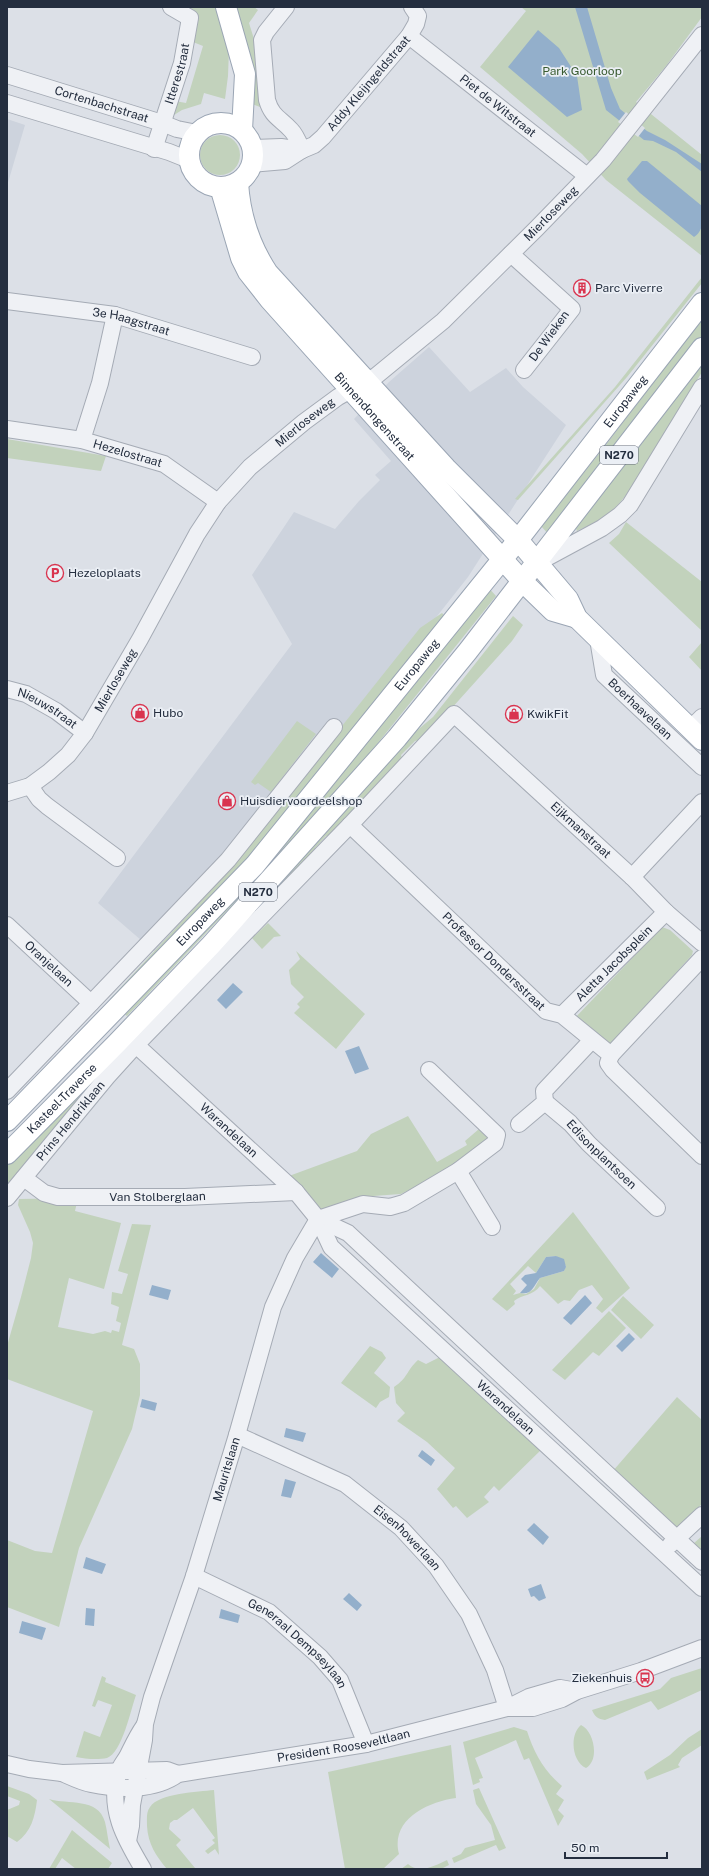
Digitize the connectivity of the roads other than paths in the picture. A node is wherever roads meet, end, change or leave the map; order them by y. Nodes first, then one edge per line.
1 (171, 7) edge
2 (226, 7) edge
3 (286, 7) edge
4 (412, 7) edge
5 (702, 35) edge
6 (408, 36) junction
7 (238, 54) junction
8 (7, 75) edge
9 (7, 103) edge
10 (162, 123) junction
11 (224, 123) junction
12 (242, 130) junction
13 (197, 133) junction
14 (154, 149) junction
15 (302, 150) junction
16 (252, 156) junction
17 (188, 160) junction
18 (587, 176) junction
19 (229, 185) junction
20 (511, 254) junction
21 (7, 301) edge
22 (702, 303) edge
23 (115, 316) junction
24 (702, 348) edge
25 (252, 357) dead end
26 (524, 370) dead end
27 (358, 386) junction
28 (702, 387) edge
29 (696, 410) edge
30 (7, 429) edge
31 (82, 440) junction
32 (218, 502) junction
33 (518, 540) junction
34 (502, 560) junction
35 (536, 563) junction
36 (522, 581) junction
37 (577, 618) junction
38 (598, 639) junction
39 (7, 689) edge
40 (334, 728) dead end
41 (698, 729) edge
42 (86, 733) junction
43 (702, 767) edge
44 (30, 786) junction
45 (7, 794) edge
46 (702, 802) edge
47 (350, 825) junction
48 (117, 858) dead end
49 (632, 877) junction
50 (666, 912) junction
51 (7, 925) edge
52 (702, 943) edge
53 (702, 958) edge
54 (91, 1003) junction
55 (114, 1010) joint
56 (562, 1015) junction
57 (592, 1040) junction
58 (126, 1044) junction
59 (611, 1055) junction
60 (429, 1070) dead end
61 (7, 1091) edge
62 (545, 1102) junction
63 (7, 1121) edge
64 (518, 1124) dead end
65 (7, 1154) edge
66 (702, 1156) edge
67 (458, 1172) junction
68 (24, 1178) junction
69 (296, 1192) junction
70 (7, 1198) edge
71 (657, 1208) dead end
72 (318, 1219) junction
73 (492, 1227) dead end
74 (237, 1435) junction
75 (702, 1515) edge
76 (677, 1538) junction
77 (664, 1552) junction
78 (702, 1562) edge
79 (194, 1576) junction
80 (702, 1588) edge
81 (702, 1648) edge
82 (507, 1708) junction
83 (145, 1724) junction
84 (366, 1744) junction
85 (7, 1764) edge
86 (119, 1770) junction
87 (139, 1770) junction
88 (62, 1773) junction
89 (178, 1774) junction
90 (116, 1787) junction
91 (134, 1789) junction
92 (128, 1841) junction
93 (137, 1866) edge

1 - 10 street, Itterestraat
2 - 7 main road
3 - 15 street
4 - 6 street, Addy Kleijngeldstraat
5 - 18 street, Mierloseweg
6 - 15 street, Addy Kleijngeldstraat
6 - 18 street, Piet de Witstraat
7 - 11 main road
7 - 12 main road
8 - 10 street, Cortenbachstraat
9 - 14 street
10 - 13 street, Cortenbachstraat
10 - 14 street, Itterestraat
11 - 12 main road
11 - 13 main road
12 - 16 main road
13 - 17 main road
14 - 17 street
15 - 16 street, Addy Kleijngeldstraat
16 - 19 main road
17 - 19 main road
18 - 20 street, Mierloseweg
19 - 27 main road, Binnendongenstraat
19 - 27 main road, Binnendongenstraat
20 - 26 street, De Wieken
20 - 27 street, Mierloseweg
21 - 23 street, 3e Haagstraat
22 - 33 main road, Europaweg / N270
23 - 25 street, 3e Haagstraat
23 - 31 street, Hezelostraat
24 - 35 main road, Europaweg / N270
27 - 32 street, Mierloseweg
27 - 33 main road, Binnendongenstraat
27 - 34 main road, Binnendongenstraat
28 - 29 street, Europaweg
29 - 35 street, Europaweg
30 - 31 street
31 - 32 street, Hezelostraat
32 - 42 street, Mierloseweg
33 - 34 main road, Europaweg / N270
33 - 35 main road, Binnendongenstraat
34 - 36 main road, Binnendongenstraat
34 - 55 main road, Europaweg / N270
35 - 36 main road, Europaweg / N270
35 - 37 main road, Boerhaavelaan
36 - 37 main road, Boerhaavelaan
36 - 58 main road, Europaweg / N270
37 - 38 main road, Boerhaavelaan
38 - 41 main road, Boerhaavelaan
38 - 43 street, Boerhaavelaan
39 - 42 street, Nieuwstraat
40 - 54 street, Europaweg
42 - 44 street, Mierloseweg
44 - 45 street, Mierloseweg
44 - 48 street
46 - 49 street
47 - 49 street, Eijkmanstraat
47 - 56 street, Professor Dondersstraat
47 - 58 street
49 - 50 street
50 - 52 street
50 - 56 street, Aletta Jacobsplein
51 - 54 street, Oranjelaan
53 - 59 street
54 - 61 street, Europaweg
55 - 63 main road, Kasteel-Traverse / N270
56 - 57 street, Professor Dondersstraat
57 - 59 street, Professor Dondersstraat
57 - 62 street
58 - 65 main road, Kasteel-Traverse / N270
58 - 68 street, Prins Hendriklaan
58 - 69 street, Warandelaan
59 - 66 street
60 - 67 street
62 - 64 street
62 - 71 street, Edisonplantsoen
67 - 72 street
67 - 73 street
68 - 69 street, Van Stolberglaan
68 - 70 street, Prins Hendriklaan
69 - 72 street, Warandelaan
72 - 74 street, Mauritslaan
72 - 76 street, Warandelaan
72 - 77 street, Warandelaan
74 - 79 street, Mauritslaan
74 - 82 street, Eisenhowerlaan
75 - 76 street
76 - 77 street
76 - 78 street, Warandelaan
77 - 80 street, Warandelaan
79 - 83 street, Mauritslaan
79 - 84 street, Generaal Dempseylaan
81 - 82 street, President Rooseveltlaan
82 - 84 street, President Rooseveltlaan
83 - 86 street, Mauritslaan
83 - 87 street, Mauritslaan
84 - 89 street, President Rooseveltlaan
85 - 88 street, President Rooseveltlaan
86 - 87 street, President Rooseveltlaan
86 - 88 street, President Rooseveltlaan
86 - 90 street
87 - 89 street, President Rooseveltlaan
87 - 91 street, Mauritslaan
88 - 90 street, President Rooseveltlaan
89 - 91 street, President Rooseveltlaan
90 - 91 street, President Rooseveltlaan
90 - 92 street
91 - 92 street, Mauritslaan
92 - 93 street

